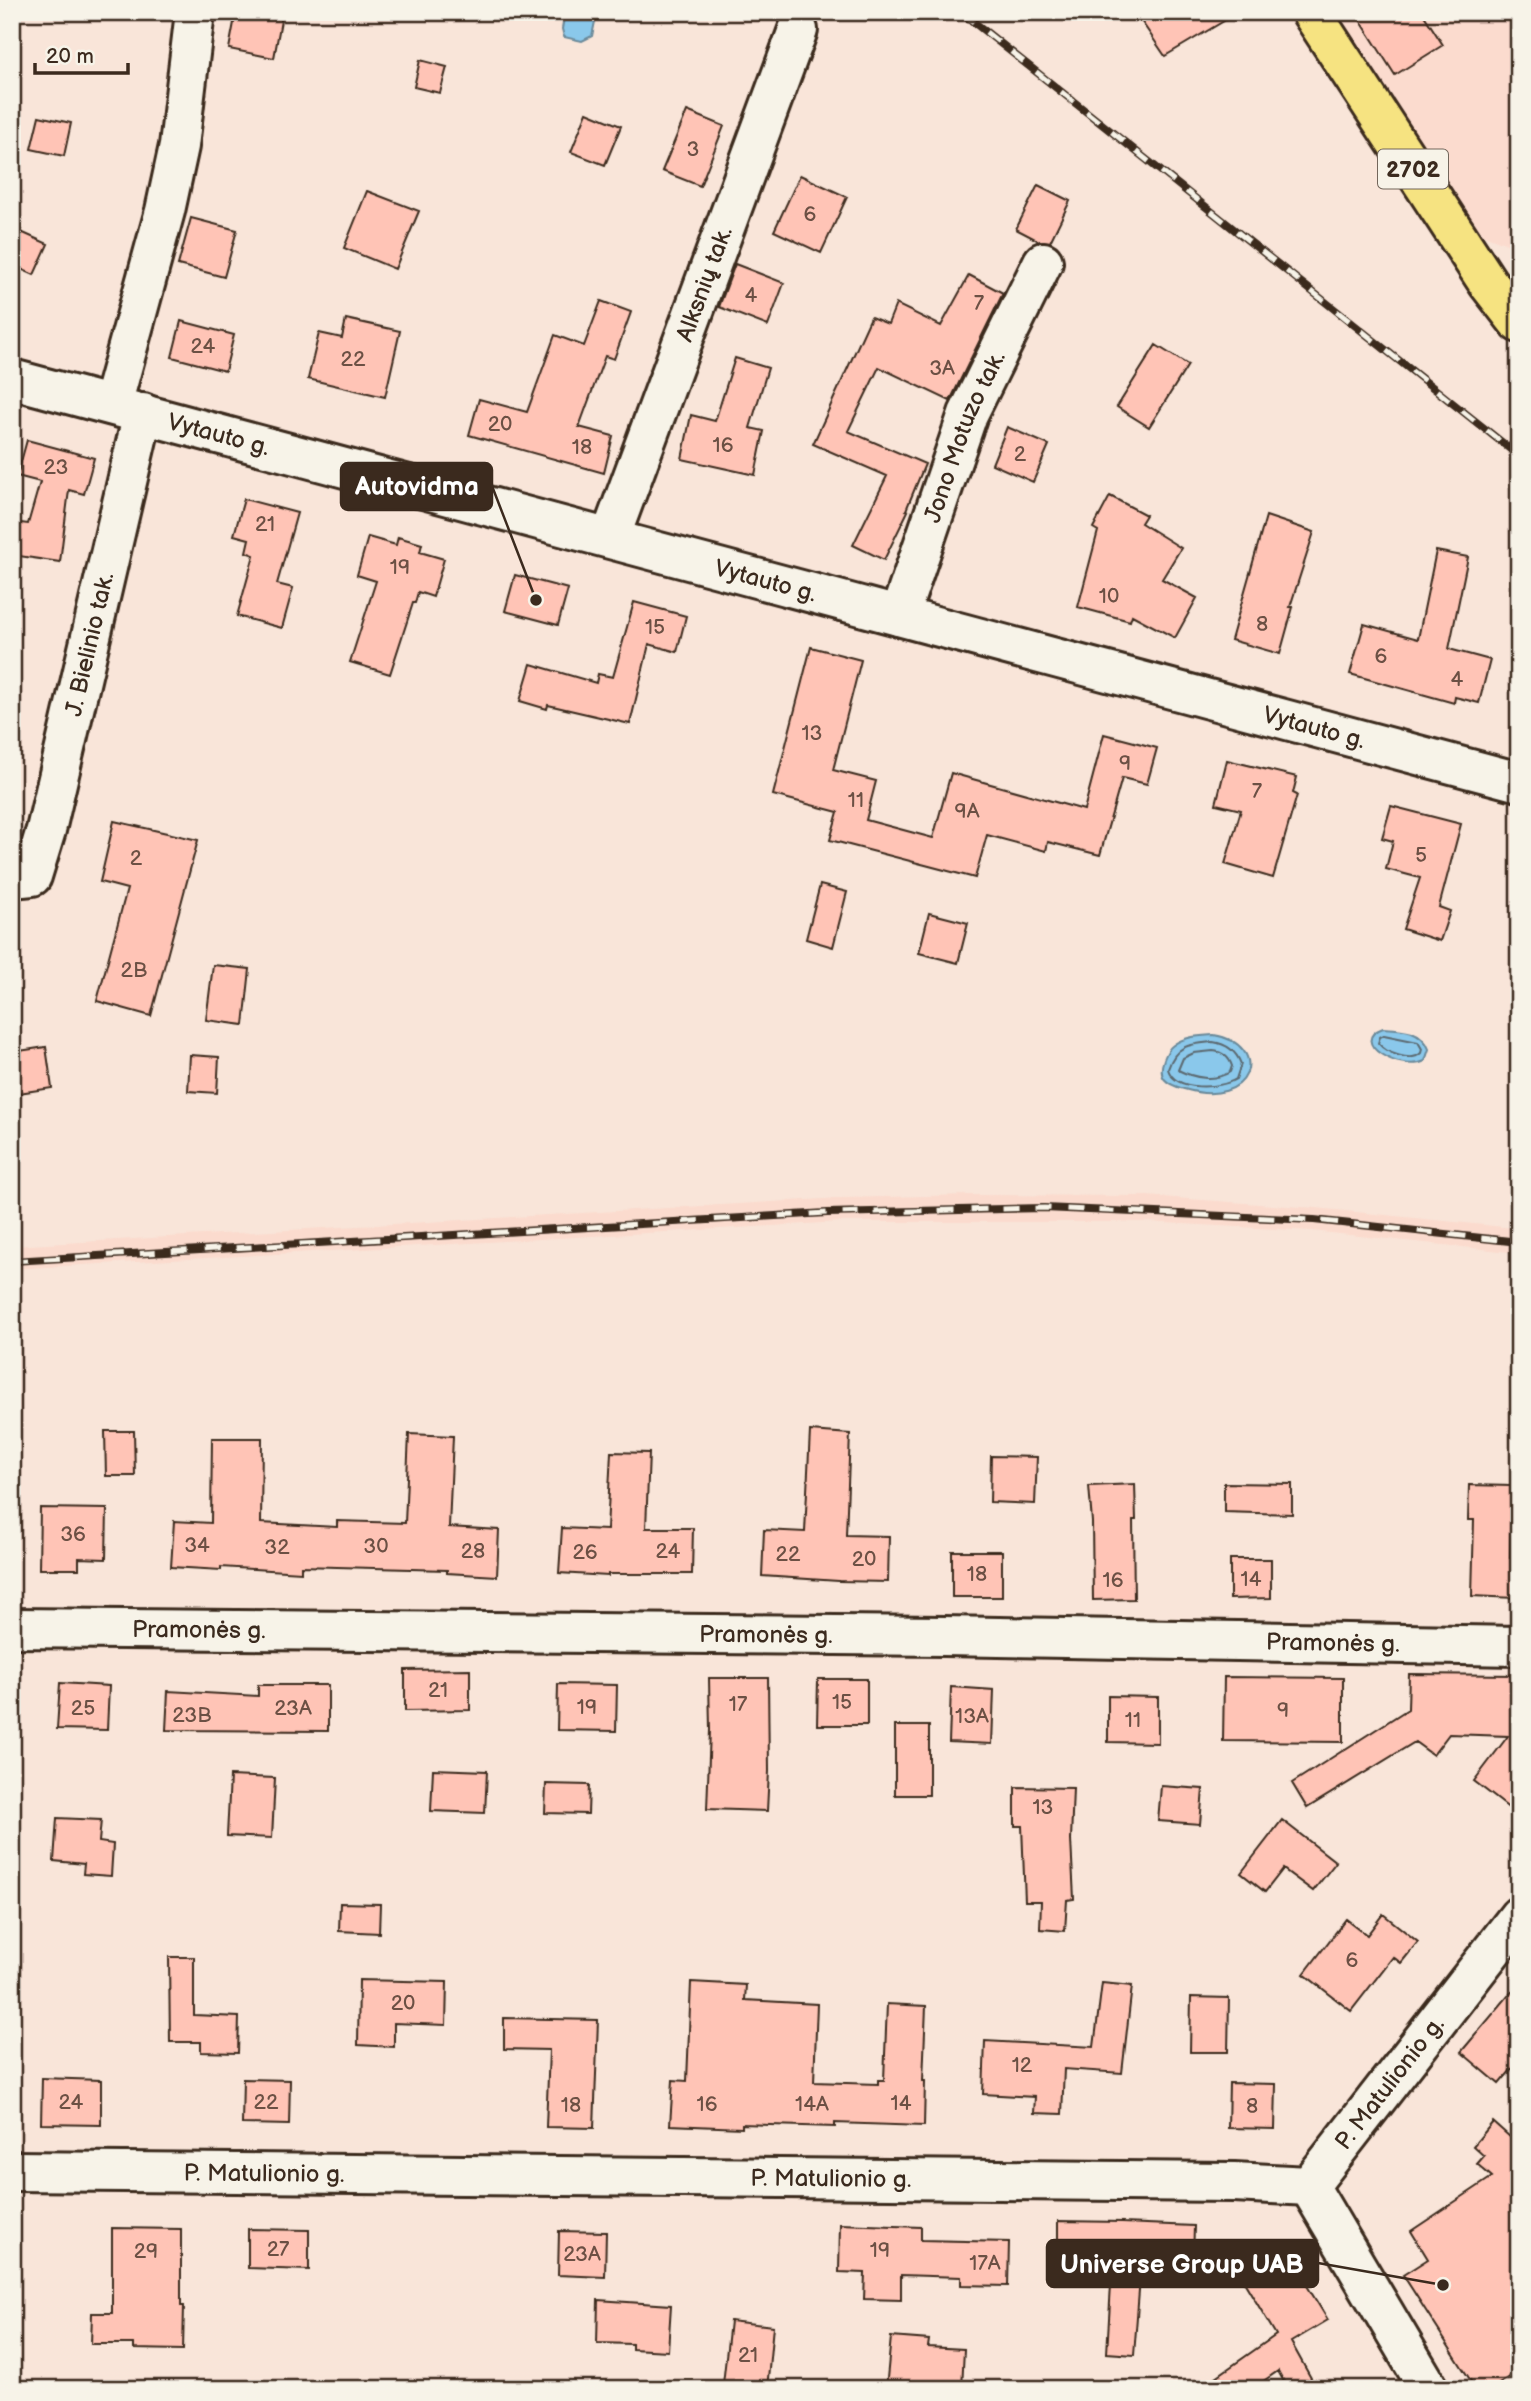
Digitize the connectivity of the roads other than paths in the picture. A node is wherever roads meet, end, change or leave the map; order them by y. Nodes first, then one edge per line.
1 (195, 12) edge
2 (1311, 12) edge
3 (798, 30) dead end
4 (1043, 262) dead end
5 (1519, 323) edge
6 (12, 379) edge
7 (128, 409) junction
8 (610, 538) junction
9 (899, 616) junction
10 (1519, 782) edge
11 (22, 877) edge
12 (12, 1628) edge
13 (1519, 1646) edge
14 (1519, 1916) edge
15 (12, 2171) edge
16 (1310, 2186) junction
17 (1429, 2389) edge

1 - 7 street, J. Bielinio tak.
2 - 5 main road, 2702
3 - 8 street, Alksnių tak.
4 - 9 street, Jono Motuzo tak.
6 - 7 street, Vytauto g.
7 - 8 street, Vytauto g.
7 - 11 street, J. Bielinio tak.
8 - 9 street, Vytauto g.
9 - 10 street, Vytauto g.
12 - 13 street, Pramonės g.
14 - 16 street, P. Matulionio g.
15 - 16 street, P. Matulionio g.
16 - 17 street

